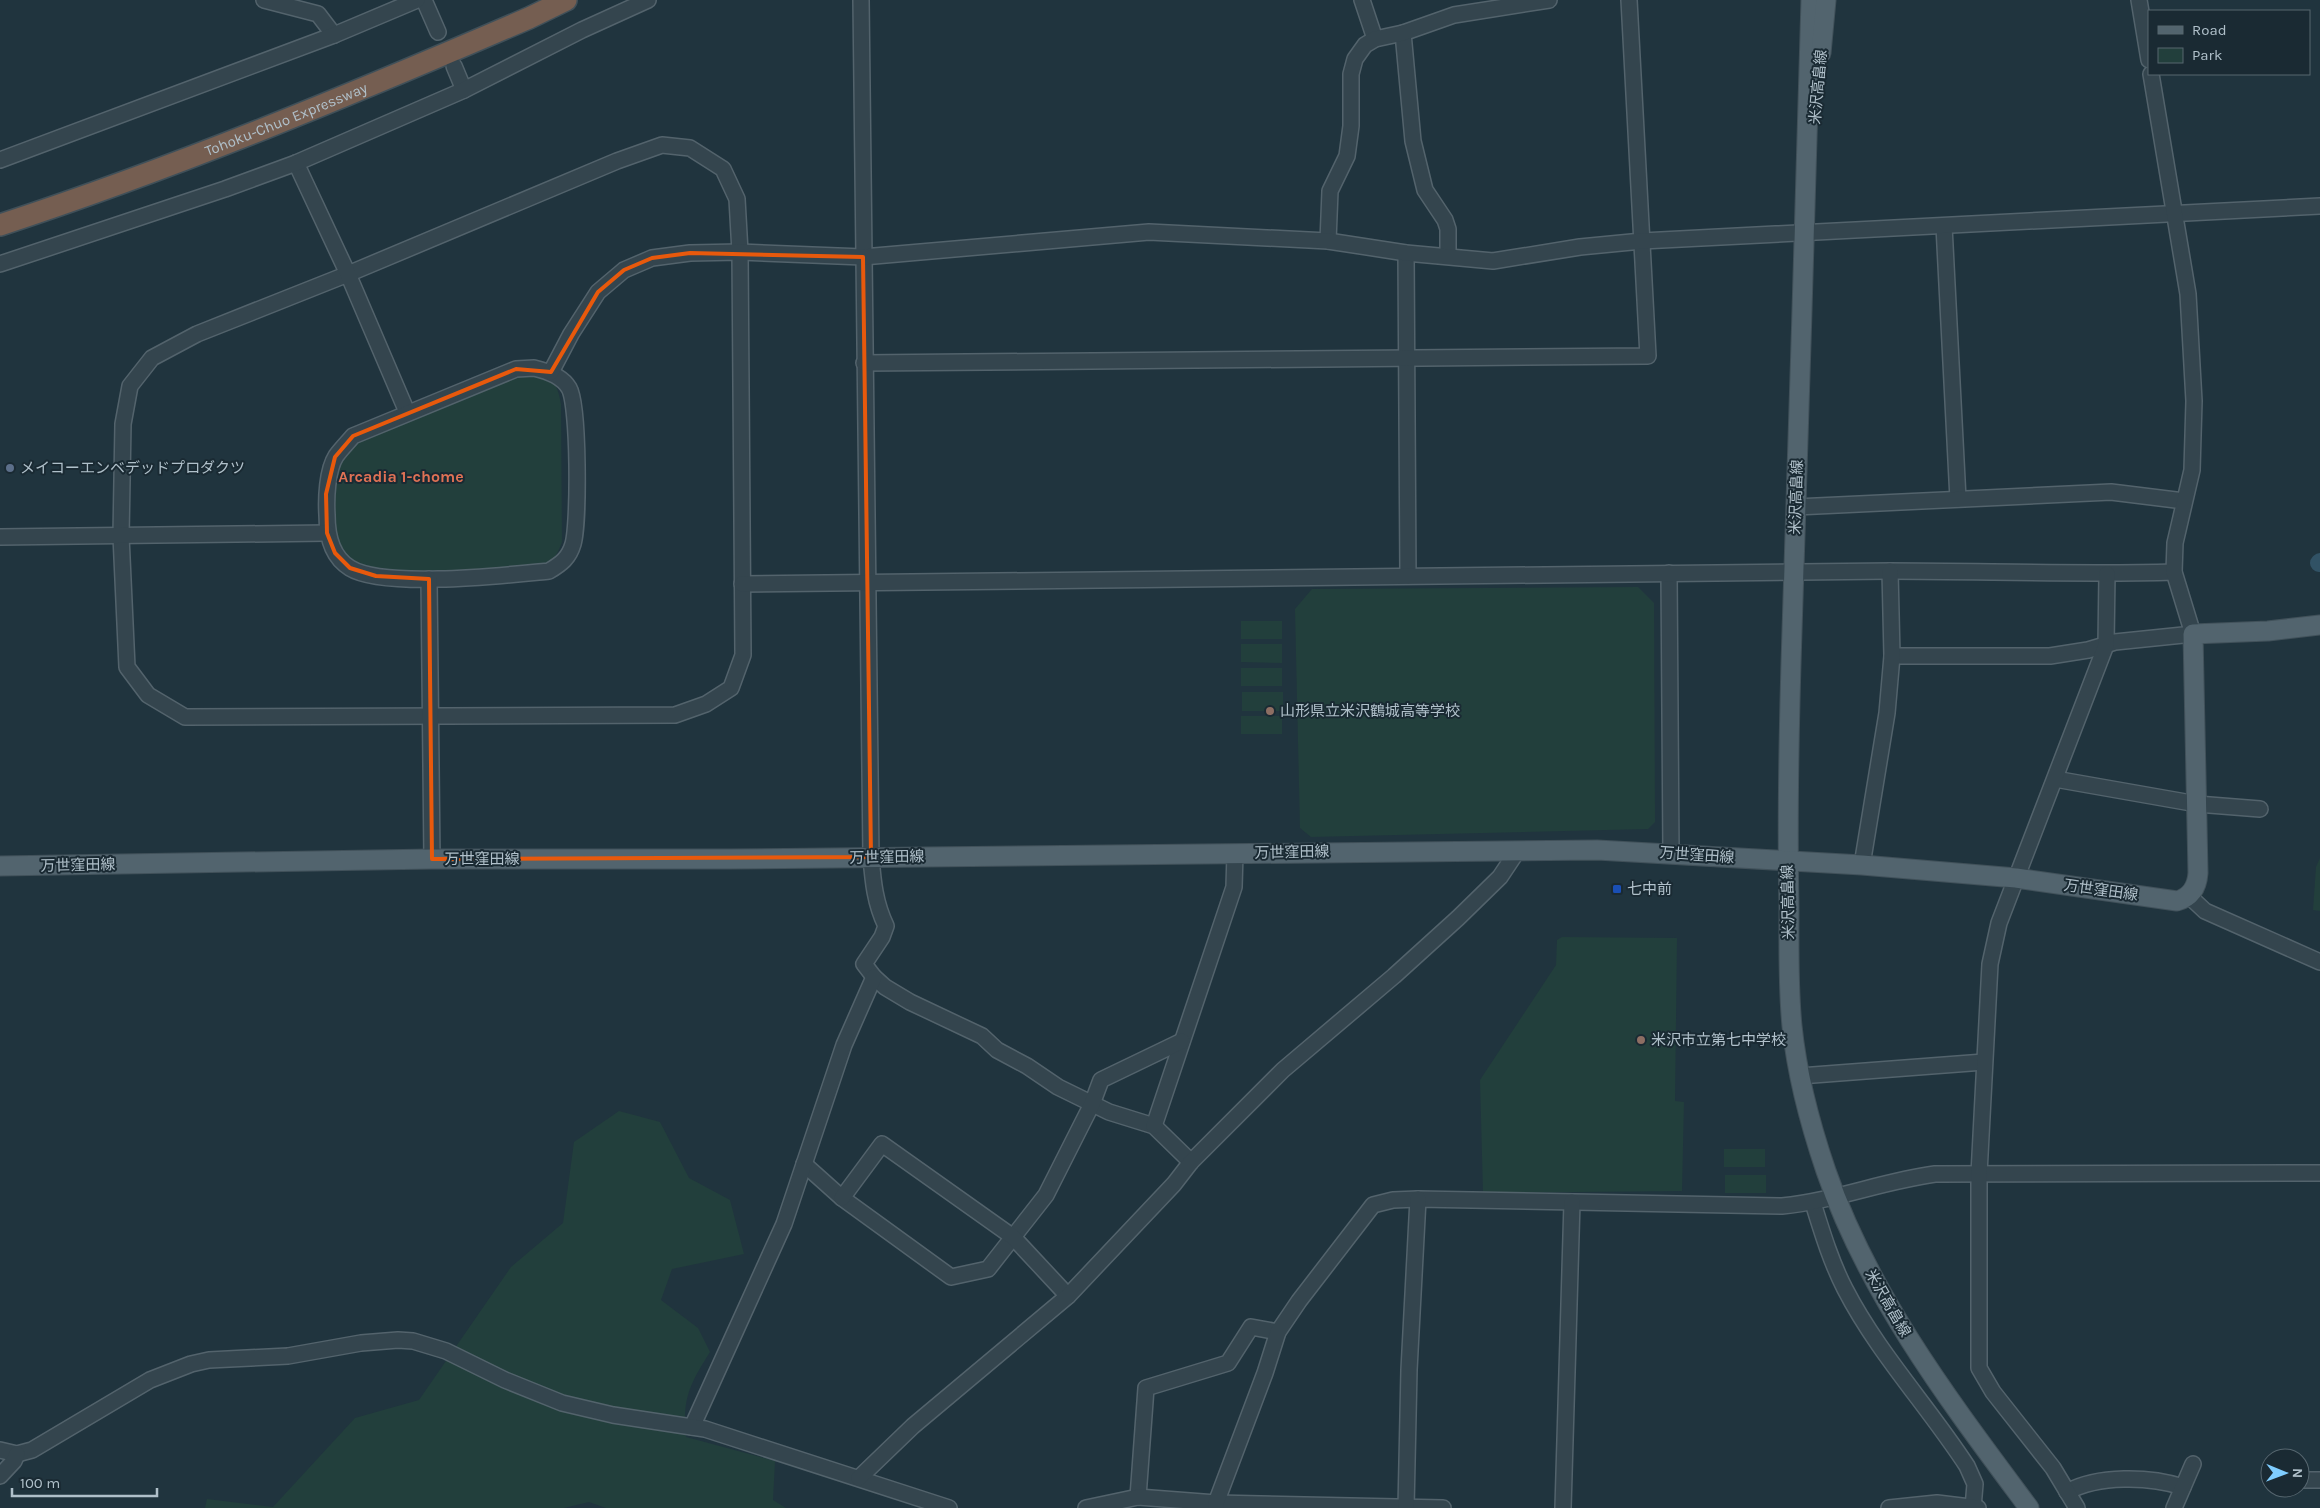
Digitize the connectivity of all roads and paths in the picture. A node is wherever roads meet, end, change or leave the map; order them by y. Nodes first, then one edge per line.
1 (264, 0) edge
2 (417, 0) edge
3 (424, 0) edge
4 (542, 0) edge
5 (566, 0) edge
6 (648, 0) edge
7 (861, 0) edge
8 (1362, 0) edge
9 (1549, 0) edge
10 (1629, 0) edge
11 (1811, 0) edge
12 (1826, 0) edge
13 (2139, 0) edge
14 (438, 32) dead end
15 (1404, 33) junction
16 (334, 35) junction
17 (1375, 39) junction
18 (2148, 54) edge
19 (454, 66) dead end
20 (2151, 75) edge
21 (464, 90) junction
22 (0, 160) edge
23 (296, 162) junction
24 (2320, 206) edge
25 (2174, 213) junction
26 (0, 216) edge
27 (0, 225) edge
28 (1944, 226) junction
29 (1805, 233) junction
30 (1328, 241) junction
31 (1642, 241) junction
32 (740, 252) junction
33 (1406, 253) junction
34 (1448, 256) junction
35 (863, 257) junction
36 (0, 264) edge
37 (348, 274) junction
38 (1406, 358) junction
39 (864, 363) junction
40 (551, 372) junction
41 (407, 412) junction
42 (1958, 500) junction
43 (2184, 501) junction
44 (1796, 508) junction
45 (327, 533) junction
46 (121, 536) junction
47 (0, 537) edge
48 (1890, 571) junction
49 (1794, 572) junction
50 (2174, 572) junction
51 (1669, 574) junction
52 (2107, 574) junction
53 (1408, 576) junction
54 (429, 579) junction
55 (868, 582) junction
56 (742, 584) junction
57 (2320, 625) edge
58 (2193, 634) junction
59 (2106, 645) junction
60 (1892, 656) junction
61 (430, 716) junction
62 (2055, 778) junction
63 (2197, 804) junction
64 (2260, 810) dead end
65 (1518, 850) junction
66 (1235, 853) junction
67 (1671, 853) junction
68 (871, 857) junction
69 (432, 859) junction
70 (1788, 861) junction
71 (1862, 865) junction
72 (0, 866) edge
73 (2016, 878) junction
74 (2189, 896) junction
75 (2320, 962) edge
76 (874, 977) junction
77 (1182, 1041) junction
78 (1984, 1062) junction
79 (1800, 1076) junction
80 (1092, 1104) junction
81 (1154, 1126) junction
82 (1191, 1162) junction
83 (804, 1164) junction
84 (2320, 1173) edge
85 (1979, 1174) junction
86 (1835, 1196) junction
87 (842, 1198) junction
88 (1418, 1199) junction
89 (1572, 1202) junction
90 (1813, 1203) junction
91 (1013, 1237) junction
92 (1068, 1296) junction
93 (1278, 1332) junction
94 (692, 1426) junction
95 (0, 1450) edge
96 (18, 1454) junction
97 (2193, 1464) dead end
98 (0, 1476) edge
99 (859, 1478) junction
100 (2183, 1487) junction
101 (2067, 1492) junction
102 (1138, 1497) junction
103 (1216, 1505) edge
104 (949, 1508) edge
105 (1086, 1508) edge
106 (1406, 1508) edge
107 (1443, 1508) edge
108 (1563, 1508) edge
109 (1889, 1508) edge
110 (1974, 1508) edge
111 (2029, 1508) edge
112 (2077, 1508) edge
113 (2174, 1508) edge

1 - 16 street
2 - 16 street
3 - 14 street
4 - 26 highway, Tohoku-Chuo Expressway
5 - 27 highway, Tohoku-Chuo Expressway
6 - 21 street
7 - 35 street
8 - 17 street
9 - 15 street
10 - 31 street
11 - 29 main road, 米沢高畠線
12 - 29 main road, 米沢高畠線
13 - 18 street
15 - 17 street
15 - 34 street
16 - 22 street
17 - 30 street
19 - 21 street
20 - 25 street
21 - 23 street
23 - 36 street
23 - 37 street
24 - 25 street
25 - 28 street
25 - 43 street
28 - 29 street
28 - 42 street
29 - 31 street
29 - 44 main road, 米沢高畠線
30 - 33 street
30 - 35 street
31 - 34 street
31 - 38 street
32 - 35 street
32 - 37 street
32 - 40 street
32 - 56 street
33 - 34 street
33 - 38 street
35 - 39 street
37 - 41 street
37 - 46 street
38 - 39 street
38 - 53 street
39 - 55 street
40 - 41 street
40 - 54 street
41 - 45 street
42 - 43 street
42 - 44 street
43 - 50 street
44 - 49 main road, 米沢高畠線
45 - 46 street
45 - 54 street
46 - 47 street
46 - 61 street
48 - 49 street
48 - 52 street
48 - 60 street
49 - 51 street
49 - 70 main road, 米沢高畠線
50 - 52 street
50 - 58 street
51 - 53 street
51 - 67 street
52 - 59 street
53 - 55 street
54 - 61 street
55 - 56 street
55 - 68 street
56 - 61 street
57 - 58 main road
58 - 59 street
58 - 63 main road
59 - 60 street
59 - 62 street
60 - 71 street
61 - 69 street
62 - 63 street
62 - 73 street
63 - 64 street
63 - 74 main road
65 - 66 main road, 万世窪田線
65 - 67 main road, 万世窪田線
65 - 82 street
66 - 68 main road, 万世窪田線
66 - 77 street
67 - 70 main road, 万世窪田線
68 - 69 main road, 万世窪田線
68 - 76 street
69 - 72 main road, 万世窪田線
70 - 71 main road, 万世窪田線
70 - 79 main road, 米沢高畠線
71 - 73 main road, 万世窪田線
73 - 74 main road, 万世窪田線
73 - 78 street
74 - 75 street
76 - 80 street
76 - 83 street
77 - 80 street
77 - 81 street
78 - 79 street
78 - 85 street
79 - 86 main road, 米沢高畠線
80 - 81 street
80 - 91 street
81 - 82 street
82 - 92 street
83 - 87 street
83 - 94 street
84 - 85 street
85 - 86 street
85 - 101 street
86 - 90 street
86 - 111 main road, 米沢高畠線
87 - 91 street
87 - 91 street
88 - 89 street
88 - 93 street
88 - 106 street
89 - 90 street
89 - 108 street
90 - 110 street
91 - 92 street
92 - 99 street
93 - 102 street
93 - 103 street
94 - 96 street
94 - 99 street
95 - 96 street
96 - 98 street
97 - 100 street
99 - 104 street
100 - 101 street
100 - 113 street
101 - 112 street
102 - 103 street
102 - 105 street
103 - 106 street
106 - 107 street
109 - 110 street

